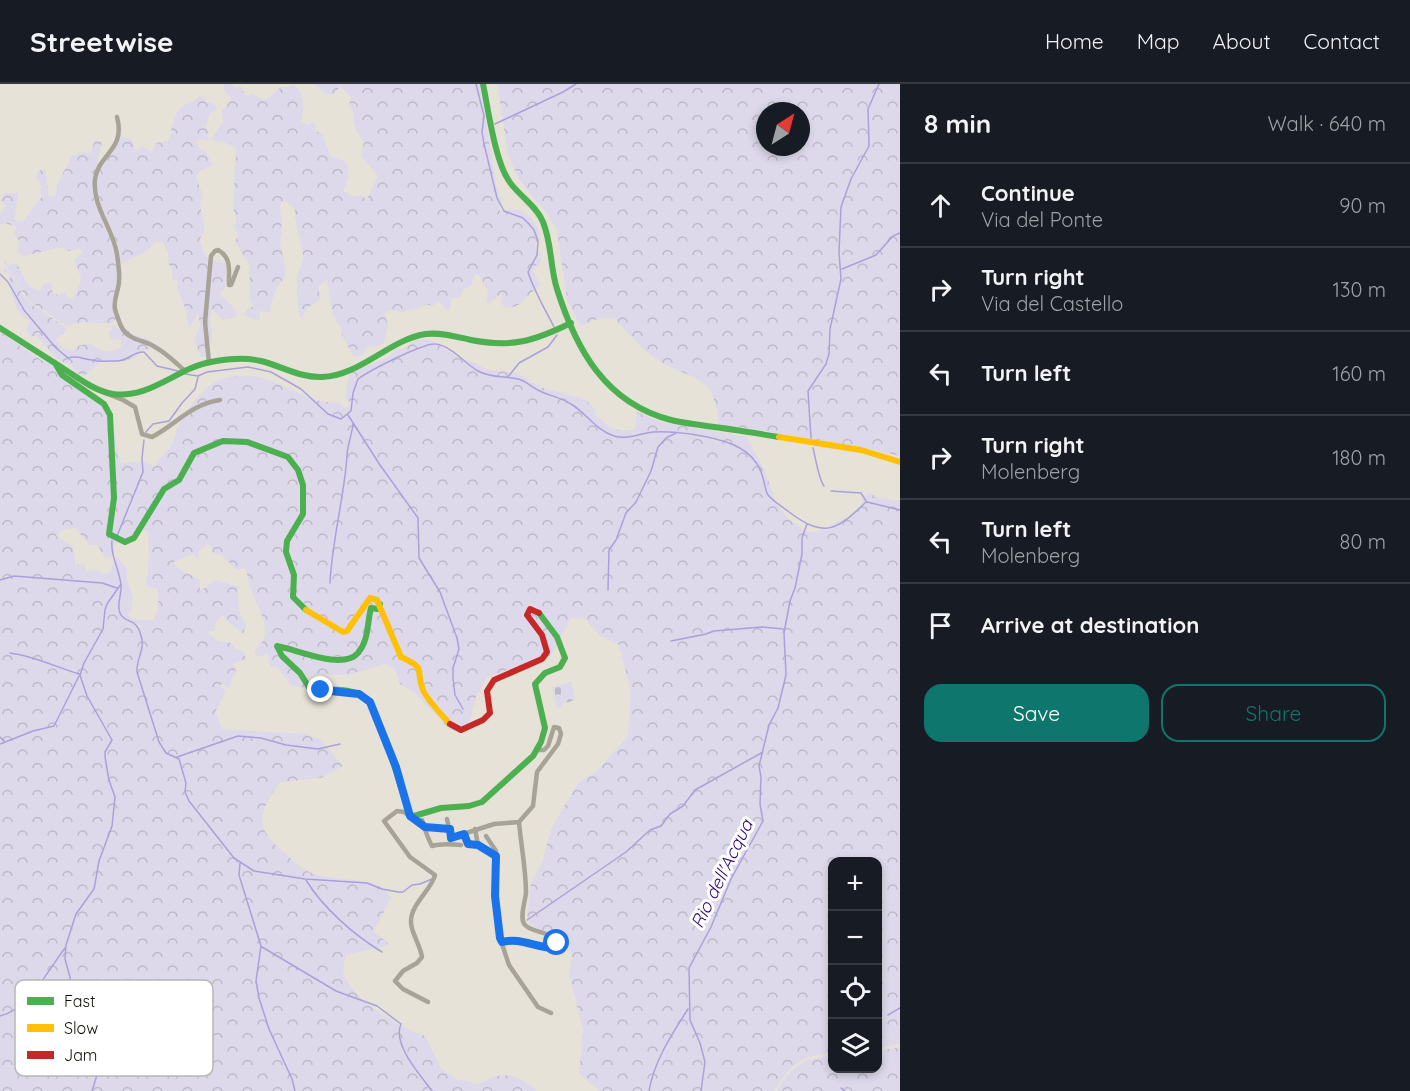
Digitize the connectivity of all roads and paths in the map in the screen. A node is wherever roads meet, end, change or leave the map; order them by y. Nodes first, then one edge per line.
1 (483, 84) edge
2 (117, 117) dead end
3 (238, 267) dead end
4 (571, 323) junction
5 (0, 328) edge
6 (55, 363) junction
7 (209, 363) junction
8 (181, 372) junction
9 (103, 391) junction
10 (220, 400) dead end
11 (900, 462) edge
12 (381, 604) junction
13 (538, 750) junction
14 (421, 815) junction
15 (410, 816) junction
16 (447, 819) dead end
17 (519, 822) junction
18 (424, 825) junction
19 (450, 829) junction
20 (475, 829) junction
21 (464, 834) junction
22 (486, 836) dead end
23 (450, 840) junction
24 (465, 844) junction
25 (478, 845) junction
26 (496, 856) junction
27 (502, 942) junction
28 (428, 1002) dead end
29 (551, 1013) dead end

1 - 4 street
2 - 8 street
3 - 7 street
4 - 7 street
4 - 11 street
5 - 6 street
6 - 9 street
6 - 12 street
7 - 8 street
8 - 9 street
9 - 10 street
12 - 13 street
12 - 15 street
13 - 14 street
13 - 17 street
14 - 15 street
14 - 18 street
15 - 18 street
15 - 28 street
16 - 19 street
17 - 20 street
17 - 27 street
18 - 19 street
18 - 23 street
19 - 23 street
20 - 21 street
20 - 25 street
21 - 23 street
21 - 24 street
22 - 26 street
23 - 24 street
24 - 25 street
25 - 26 street
26 - 27 street
27 - 29 street

